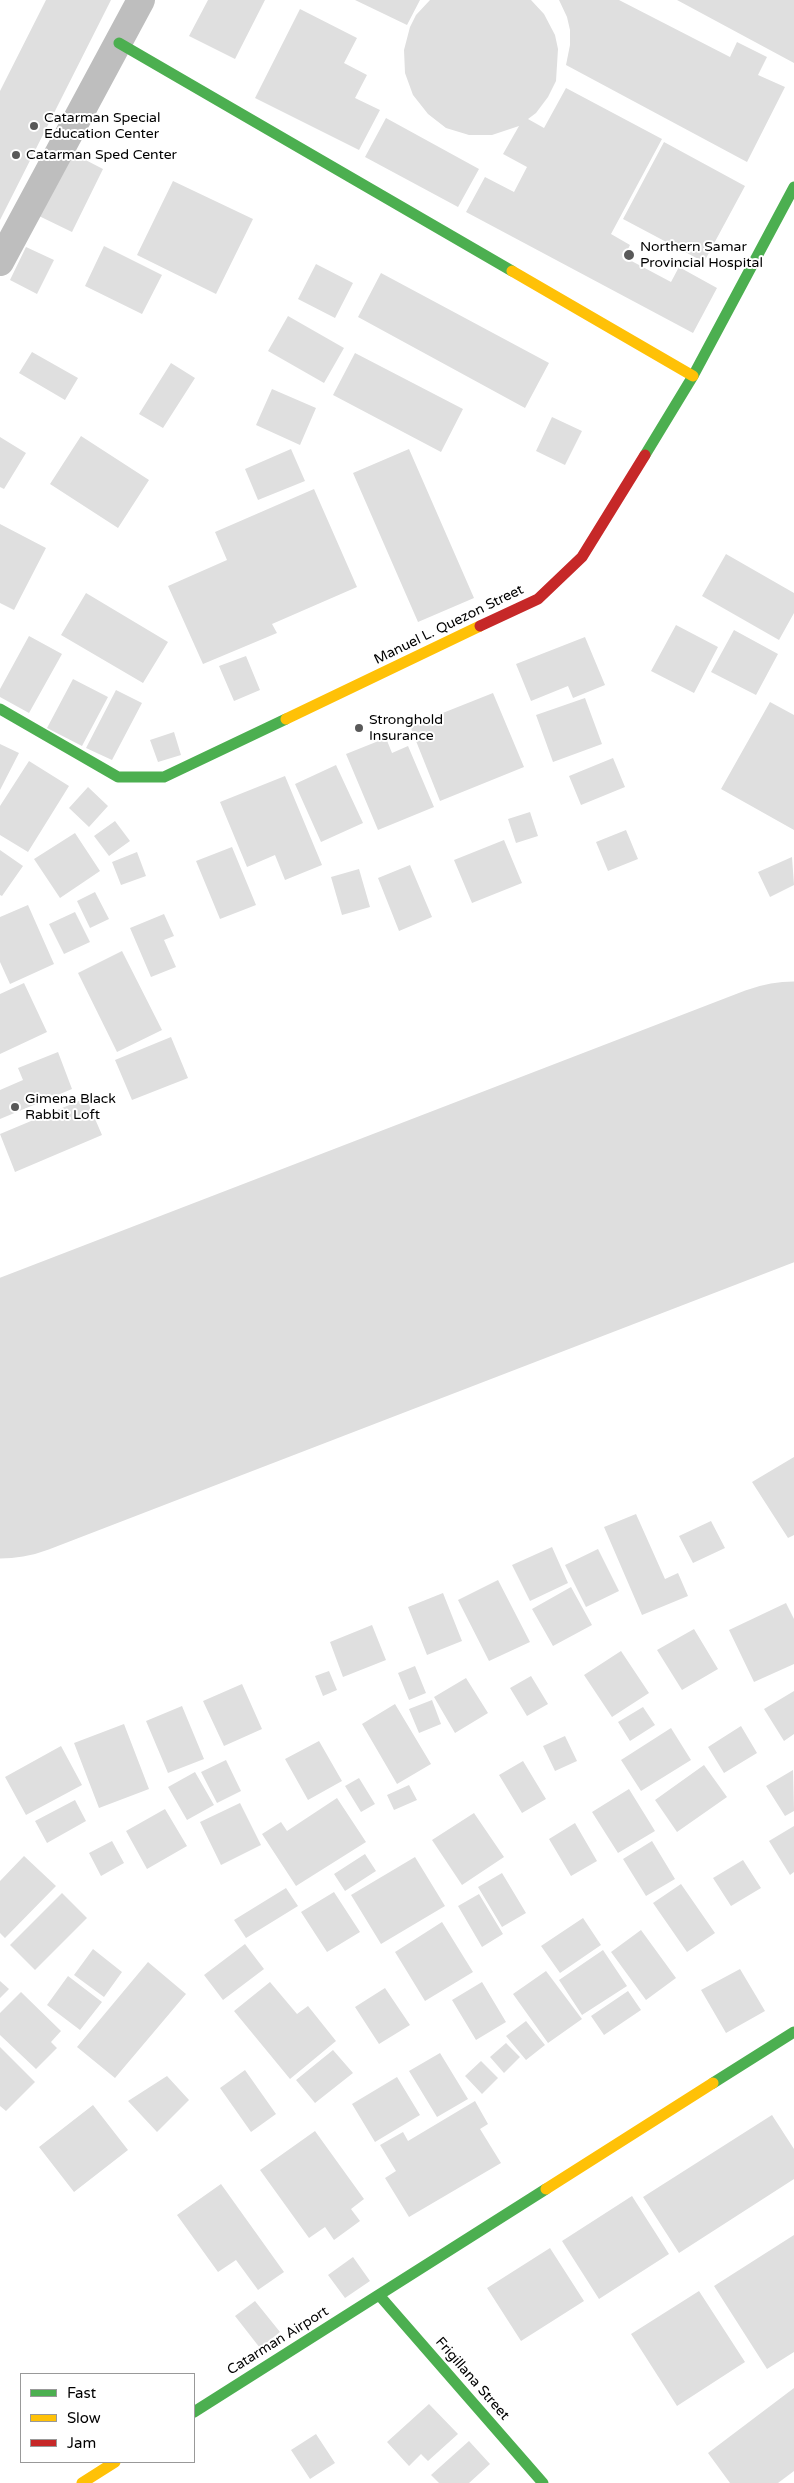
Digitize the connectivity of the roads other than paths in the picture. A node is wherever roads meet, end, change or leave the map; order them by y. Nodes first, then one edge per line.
1 (141, 0) edge
2 (119, 43) junction
3 (794, 187) edge
4 (0, 262) edge
5 (693, 376) junction
6 (0, 709) edge
7 (794, 2032) edge
8 (379, 2295) junction
9 (195, 2411) edge
10 (113, 2463) edge
11 (82, 2483) edge
12 (543, 2483) edge

1 - 2 street
2 - 4 street
2 - 5 street
3 - 5 street, Manuel L. Quezon Street
5 - 6 street, Manuel L. Quezon Street
7 - 8 street, Catarman Airport
8 - 9 street, Catarman Airport
8 - 12 street, Frigillana Street
10 - 11 street

